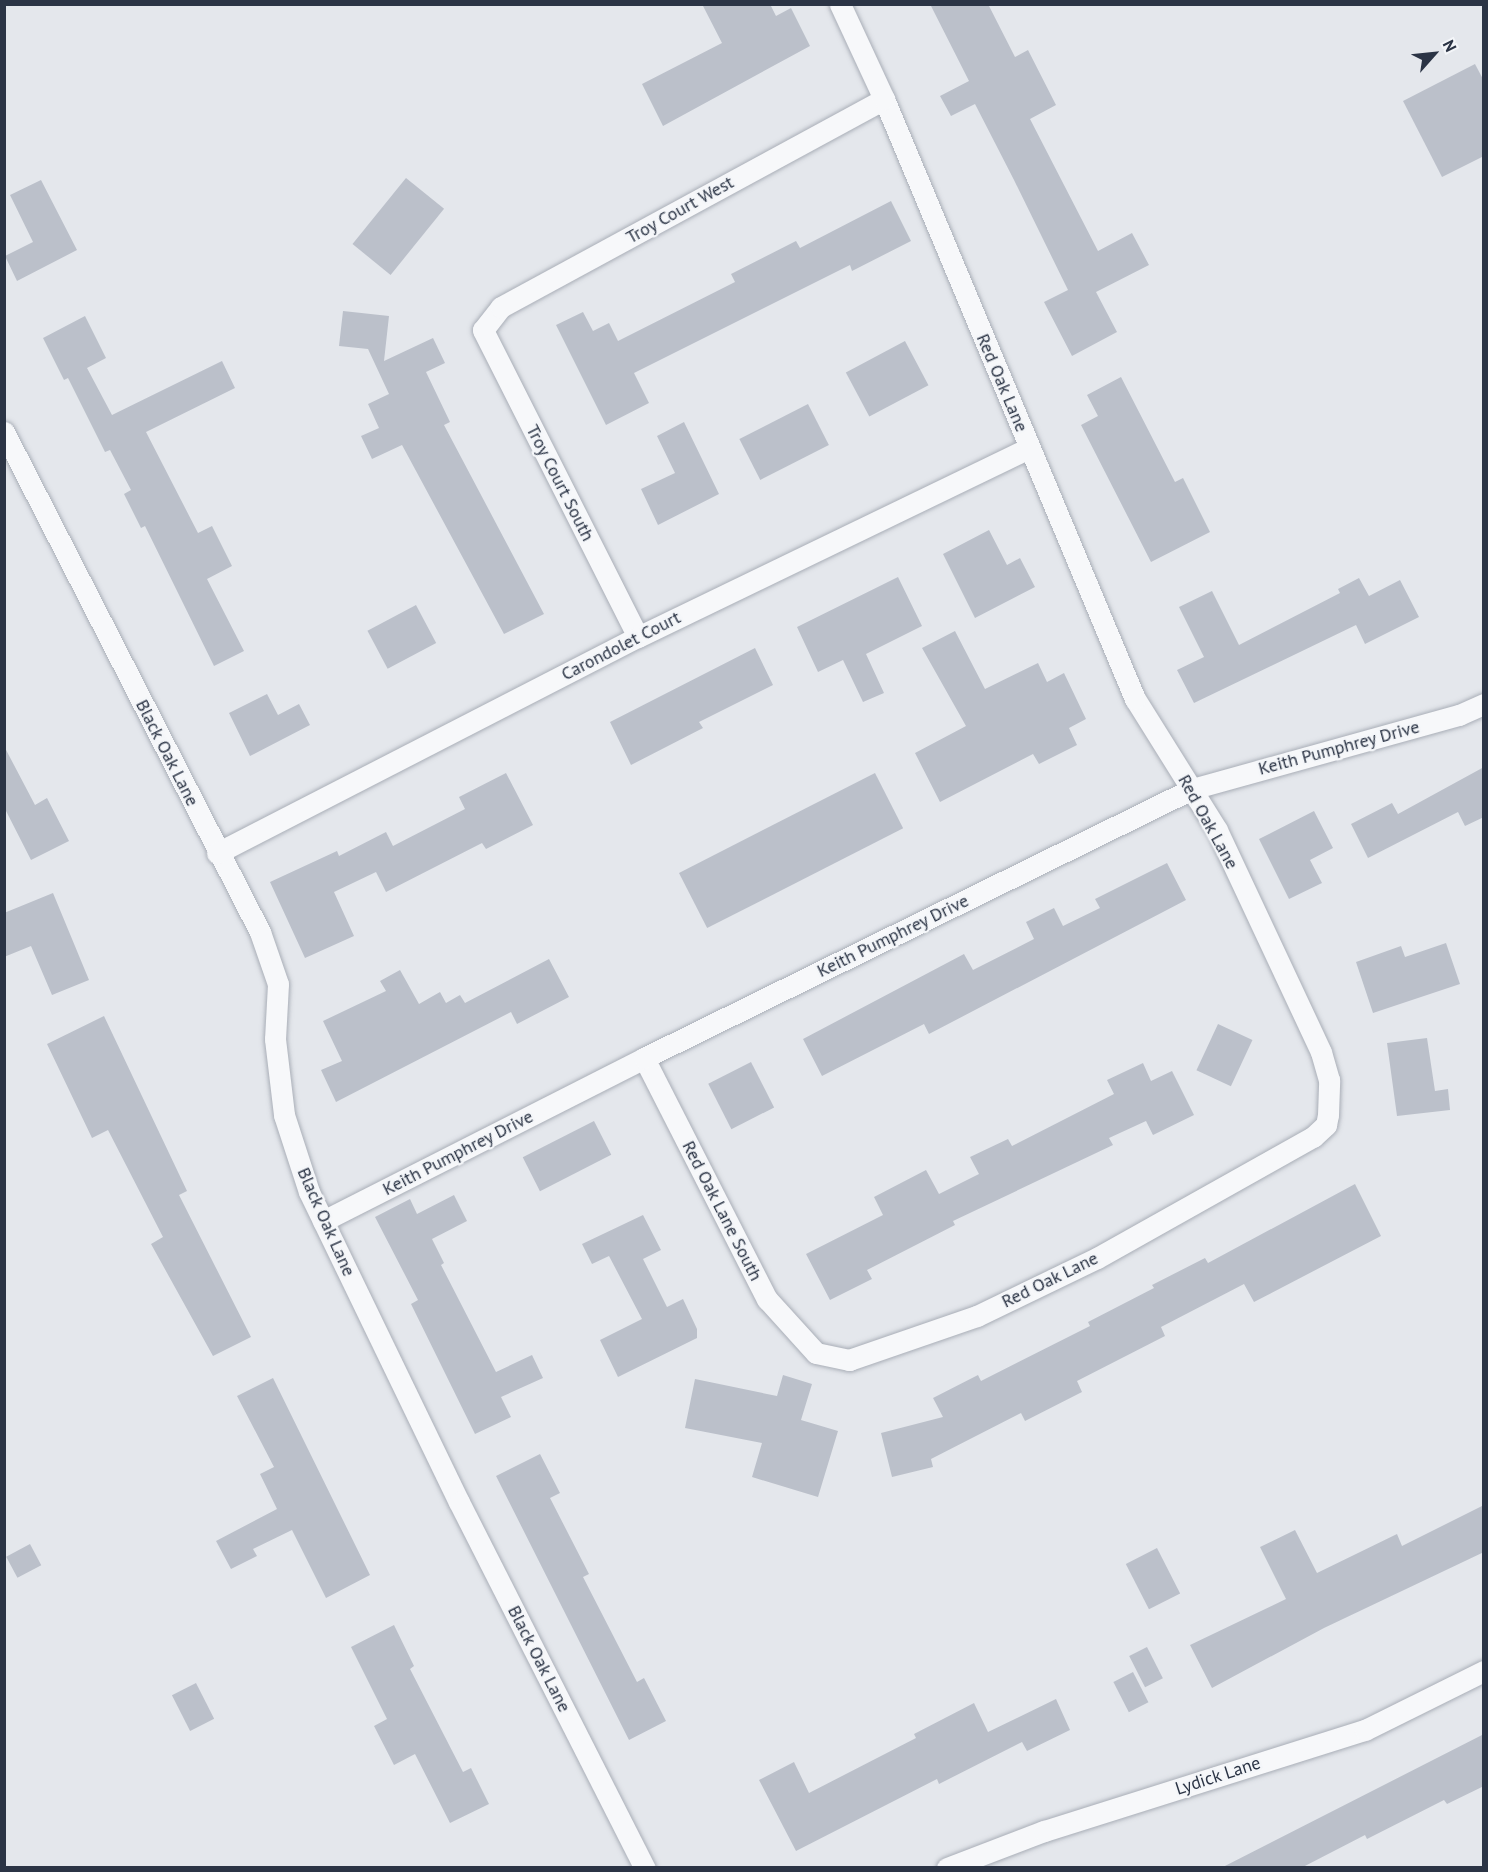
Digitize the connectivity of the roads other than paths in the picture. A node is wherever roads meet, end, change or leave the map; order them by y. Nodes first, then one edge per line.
1 (840, 4) edge
2 (884, 99) junction
3 (483, 330) joint
4 (4, 432) edge
5 (1029, 448) junction
6 (638, 637) junction
7 (1484, 704) edge
8 (1192, 789) junction
9 (217, 853) junction
10 (644, 1058) junction
11 (323, 1221) junction
12 (816, 1353) joint
13 (1484, 1671) edge
14 (645, 1868) edge
15 (947, 1868) edge

1 - 2 street, Red Oak Lane
2 - 3 street, Troy Court West
2 - 5 street, Red Oak Lane
3 - 6 street, Troy Court South
4 - 9 street, Black Oak Lane
5 - 6 street, Carondolet Court
5 - 8 street, Red Oak Lane
6 - 9 street, Carondolet Court
7 - 8 street, Keith Pumphrey Drive
8 - 10 street, Keith Pumphrey Drive
8 - 12 street, Red Oak Lane
9 - 11 street, Black Oak Lane
10 - 11 street, Keith Pumphrey Drive
10 - 12 street, Red Oak Lane South
11 - 14 street, Black Oak Lane
13 - 15 street, Lydick Lane

